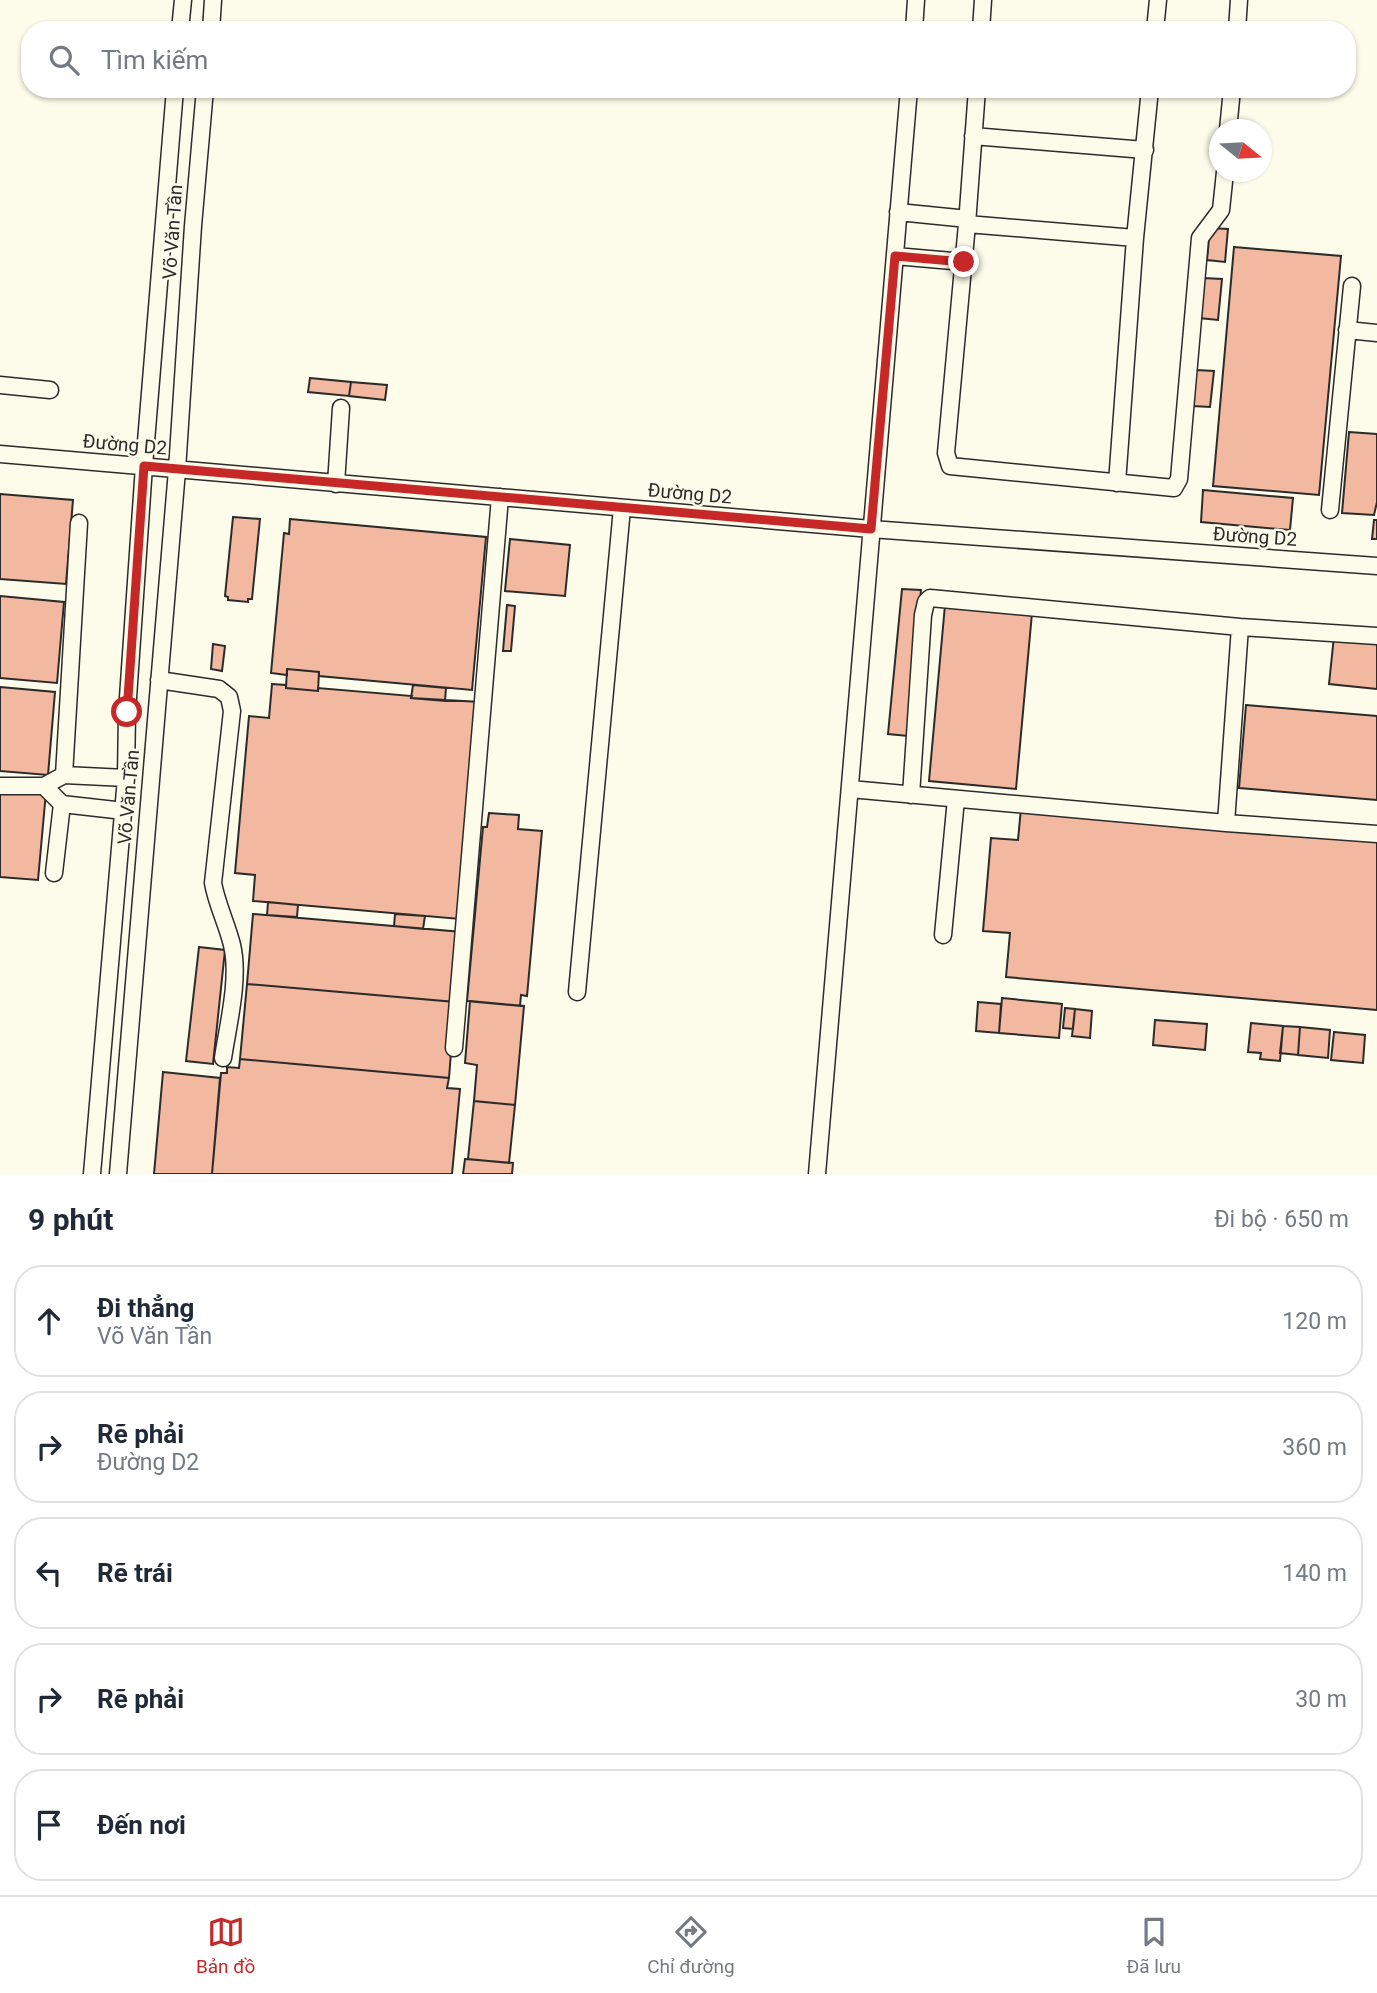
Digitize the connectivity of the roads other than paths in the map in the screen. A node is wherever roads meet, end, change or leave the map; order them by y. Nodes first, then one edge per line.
1 (183, 0) edge
2 (213, 0) edge
3 (916, 0) edge
4 (983, 0) edge
5 (1158, 0) edge
6 (1239, 0) edge
7 (181, 21) edge
8 (212, 21) edge
9 (915, 21) edge
10 (982, 21) edge
11 (1156, 21) edge
12 (1238, 21) edge
13 (175, 98) edge
14 (204, 98) edge
15 (908, 98) edge
16 (975, 98) edge
17 (1149, 98) edge
18 (1231, 98) edge
19 (1229, 119) edge
20 (973, 136) junction
21 (1145, 150) junction
22 (1225, 182) edge
23 (898, 212) junction
24 (968, 222) junction
25 (1135, 238) junction
26 (895, 256) junction
27 (964, 262) junction
28 (1352, 286) dead end
29 (1347, 330) junction
30 (1377, 333) edge
31 (0, 385) edge
32 (50, 390) dead end
33 (341, 408) dead end
34 (0, 454) edge
35 (144, 466) junction
36 (177, 470) junction
37 (1117, 483) junction
38 (336, 484) junction
39 (500, 497) junction
40 (622, 508) junction
41 (1330, 510) dead end
42 (79, 523) dead end
43 (871, 529) junction
44 (1377, 566) edge
45 (1240, 627) junction
46 (1377, 636) edge
47 (159, 680) junction
48 (71, 775) junction
49 (126, 778) junction
50 (0, 786) edge
51 (44, 786) junction
52 (850, 789) junction
53 (911, 795) junction
54 (956, 800) junction
55 (68, 805) junction
56 (124, 811) junction
57 (1226, 823) junction
58 (1377, 834) edge
59 (54, 873) dead end
60 (943, 935) dead end
61 (577, 992) dead end
62 (454, 1048) dead end
63 (223, 1058) dead end
64 (92, 1174) edge
65 (118, 1174) edge
66 (817, 1174) edge

1 - 7 street
2 - 8 street
3 - 9 street
4 - 10 street
5 - 11 street
6 - 12 street
13 - 35 street, Võ Văn Tần
14 - 36 street, Võ Văn Tần
15 - 23 street
16 - 20 street
17 - 21 street
18 - 19 street
20 - 21 street
20 - 24 street
21 - 25 street
22 - 37 street
23 - 24 street
23 - 26 street
24 - 25 street
24 - 27 street
25 - 37 street
26 - 27 street
26 - 43 street
27 - 37 street
28 - 29 street
29 - 30 street
29 - 41 street
31 - 32 street
33 - 38 street
34 - 35 street, Đường D2
35 - 36 street, Đường D2
35 - 49 street, Võ Văn Tần
36 - 38 street, Đường D2
36 - 47 street, Võ Văn Tần
38 - 39 street, Đường D2
39 - 40 street, Đường D2
39 - 62 street
40 - 43 street, Đường D2
40 - 61 street
42 - 48 street
43 - 44 street, Đường D2
43 - 52 street
45 - 46 street
45 - 53 street
45 - 57 street
47 - 63 street
47 - 65 street, Võ Văn Tần
48 - 49 street
48 - 51 street
48 - 55 street
49 - 56 street, Võ Văn Tần
50 - 51 street
51 - 55 street
52 - 53 street
52 - 66 street
53 - 54 street
54 - 57 street
54 - 60 street
55 - 56 street
55 - 59 street
56 - 64 street, Võ Văn Tần
57 - 58 street

